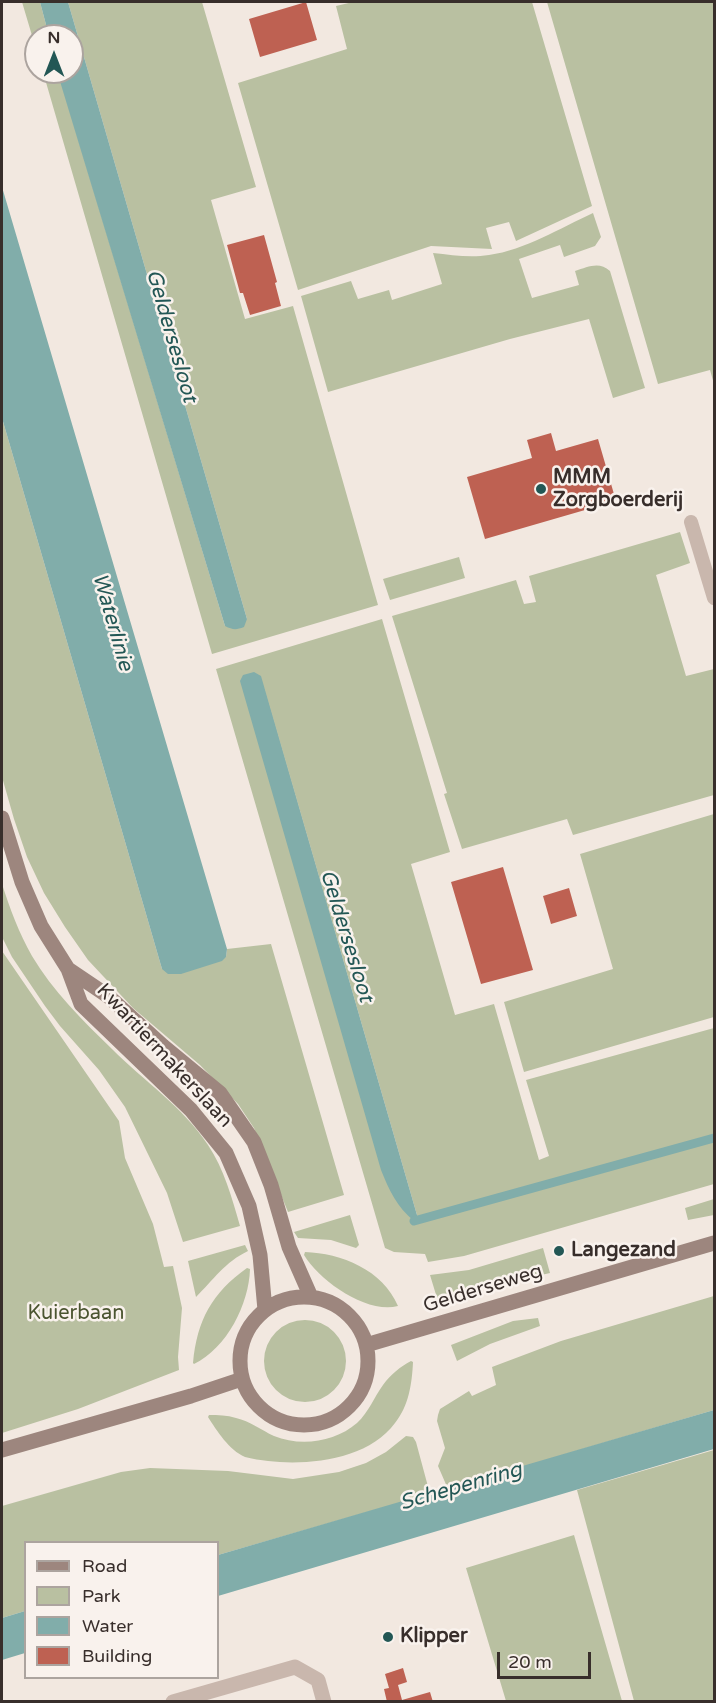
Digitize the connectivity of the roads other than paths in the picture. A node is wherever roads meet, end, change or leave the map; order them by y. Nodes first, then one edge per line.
1 (691, 522) dead end
2 (714, 598) edge
3 (2, 818) edge
4 (68, 969) junction
5 (714, 1243) edge
6 (311, 1297) junction
7 (265, 1310) junction
8 (366, 1345) junction
9 (242, 1379) junction
10 (2, 1450) edge
11 (173, 1701) edge
12 (324, 1701) edge

1 - 2 lane
3 - 4 street, Kwartiermakerslaan
4 - 6 street, Kwartiermakerslaan
4 - 7 street, Kwartiermakerslaan
5 - 8 street, Gelderseweg
6 - 7 street
6 - 8 street
7 - 9 street
8 - 9 street
9 - 10 street
11 - 12 street

